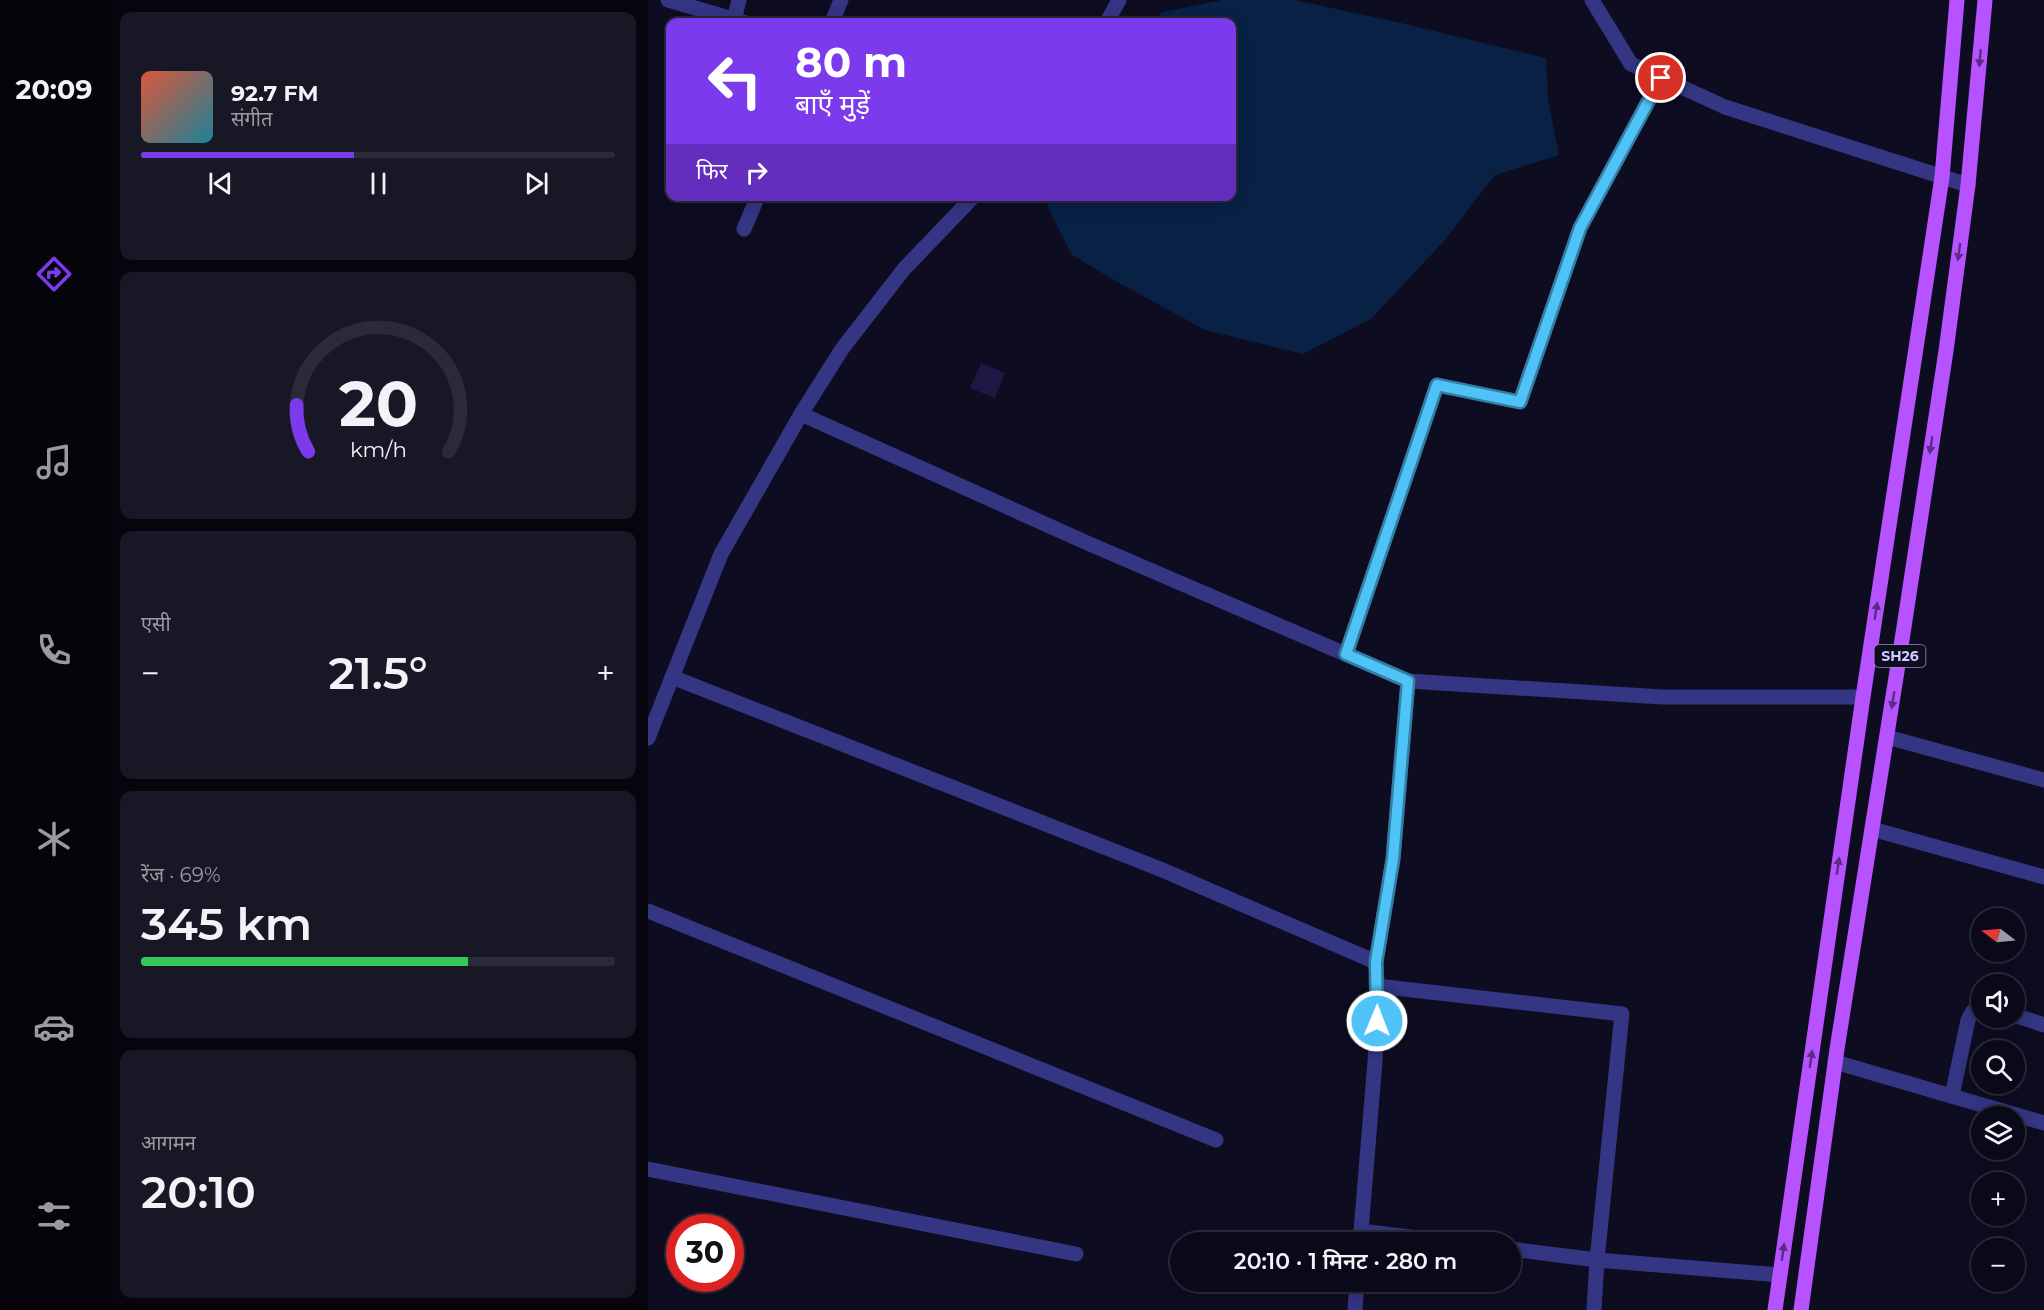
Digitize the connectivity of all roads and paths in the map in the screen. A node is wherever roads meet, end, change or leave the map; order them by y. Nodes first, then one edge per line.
1 (668, 0) edge
2 (739, 0) edge
3 (841, 0) edge
4 (1119, 0) edge
5 (1592, 0) edge
6 (1957, 0) edge
7 (1985, 0) edge
8 (728, 18) edge
9 (738, 18) edge
10 (834, 18) edge
11 (1109, 18) edge
12 (1661, 78) junction
13 (1942, 177) junction
14 (1968, 185) junction
15 (756, 201) edge
16 (969, 201) edge
17 (744, 229) dead end
18 (801, 414) junction
19 (1346, 654) junction
20 (672, 677) junction
21 (1408, 681) junction
22 (1863, 697) junction
23 (1887, 737) junction
24 (648, 738) edge
25 (2044, 780) edge
26 (1872, 828) junction
27 (2044, 877) edge
28 (648, 911) edge
29 (1376, 962) junction
30 (1377, 986) junction
31 (1971, 1015) edge
32 (2025, 1019) edge
33 (2044, 1025) edge
34 (1835, 1062) junction
35 (1952, 1096) junction
36 (2044, 1123) edge
37 (1216, 1140) dead end
38 (648, 1169) edge
39 (1360, 1232) edge
40 (1521, 1250) edge
41 (1076, 1254) dead end
42 (1597, 1260) junction
43 (1780, 1275) junction
44 (1356, 1292) edge
45 (1355, 1310) edge
46 (1594, 1310) edge
47 (1775, 1310) edge
48 (1801, 1310) edge

1 - 8 street
2 - 9 street
3 - 10 street
4 - 11 street
5 - 12 street
6 - 13 main road, SH26
7 -> 14 main road, SH26
12 - 13 street
12 - 19 street
13 - 14 street
22 -> 13 main road, SH26
14 -> 23 main road, SH26
15 - 17 street
16 - 18 street
18 - 19 street
18 - 20 street
19 - 21 street
20 - 24 street
20 - 29 street
21 - 22 street
21 - 29 street
43 -> 22 main road, SH26
23 - 25 street
23 - 26 main road, SH26
26 - 27 street
26 - 34 main road, SH26
28 - 37 street
29 - 30 street
30 - 39 street
30 - 42 street
31 - 35 street
32 - 33 street
34 - 35 street
34 - 48 main road, SH26
35 - 36 street
38 - 41 street
40 - 42 street
42 - 43 street
42 - 46 street
43 - 47 main road, SH26
44 - 45 street

